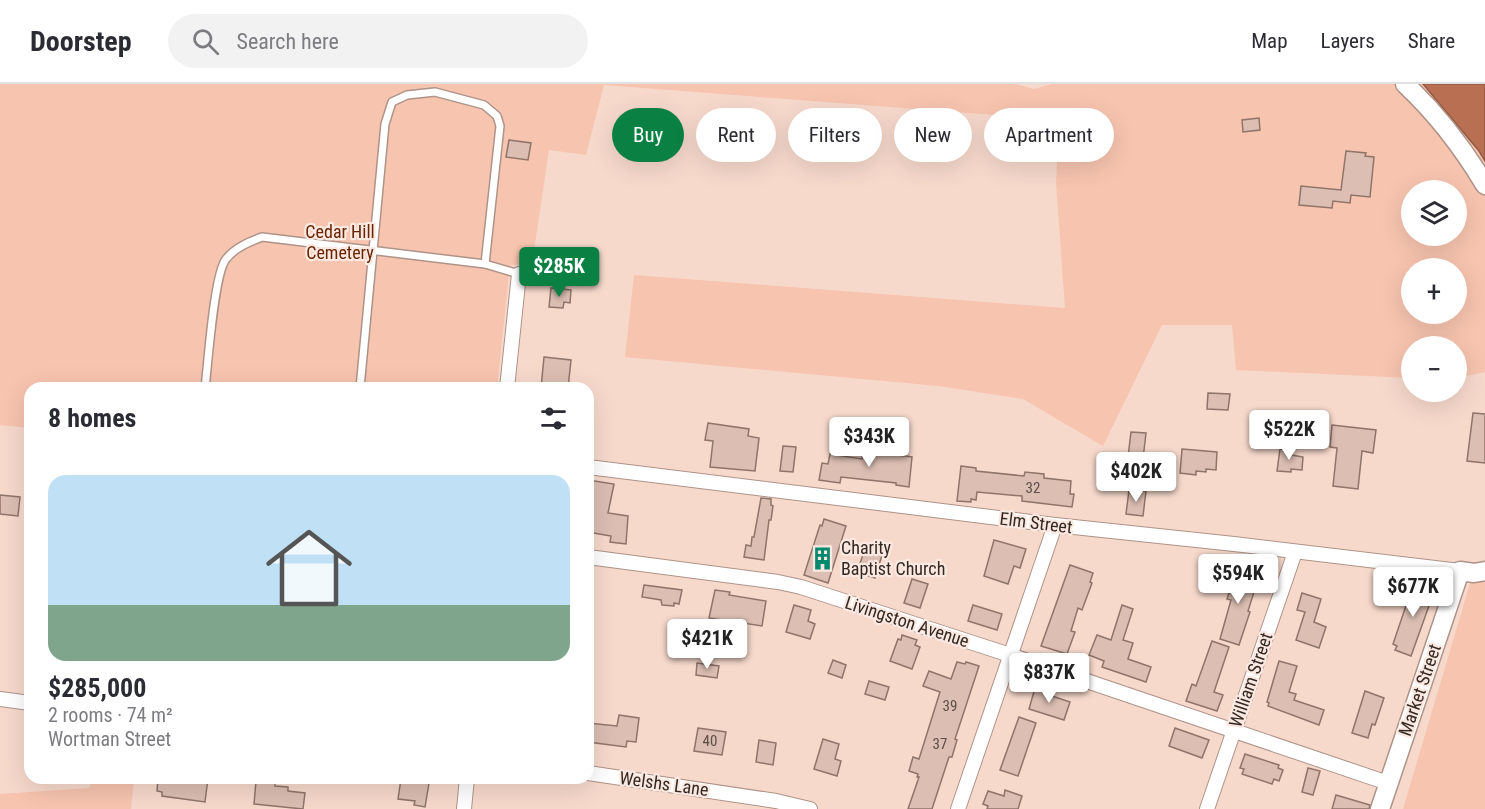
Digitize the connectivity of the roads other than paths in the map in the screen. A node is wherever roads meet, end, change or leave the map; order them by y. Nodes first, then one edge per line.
1 (1405, 84) edge
2 (1485, 185) edge
3 (372, 251) junction
4 (485, 264) junction
5 (519, 274) joint
6 (206, 382) edge
7 (361, 382) edge
8 (508, 382) edge
9 (594, 468) edge
10 (1055, 525) junction
11 (1295, 552) junction
12 (594, 558) edge
13 (1460, 571) junction
14 (1485, 571) edge
15 (1010, 655) junction
16 (0, 699) edge
17 (24, 701) edge
18 (1234, 730) junction
19 (594, 774) edge
20 (1388, 783) junction
21 (466, 784) edge
22 (464, 809) edge
23 (810, 809) edge
24 (958, 809) edge
25 (1208, 809) edge
26 (1380, 809) edge

1 - 2 street
3 - 4 lane
3 - 4 lane
3 - 6 lane
3 - 7 lane
4 - 5 lane
5 - 8 street
9 - 10 street, Elm Street
10 - 11 street, Elm Street
10 - 15 street
11 - 13 street, Elm Street
11 - 18 street, William Street
12 - 15 street, Livingston Avenue
13 - 14 street, Elm Street
13 - 20 street, Market Street
15 - 18 street, Livingston Avenue
15 - 24 street
16 - 17 street
18 - 20 street, Livingston Avenue
18 - 25 street, William Street
19 - 23 street, Welshs Lane
20 - 26 street, Market Street
21 - 22 street

